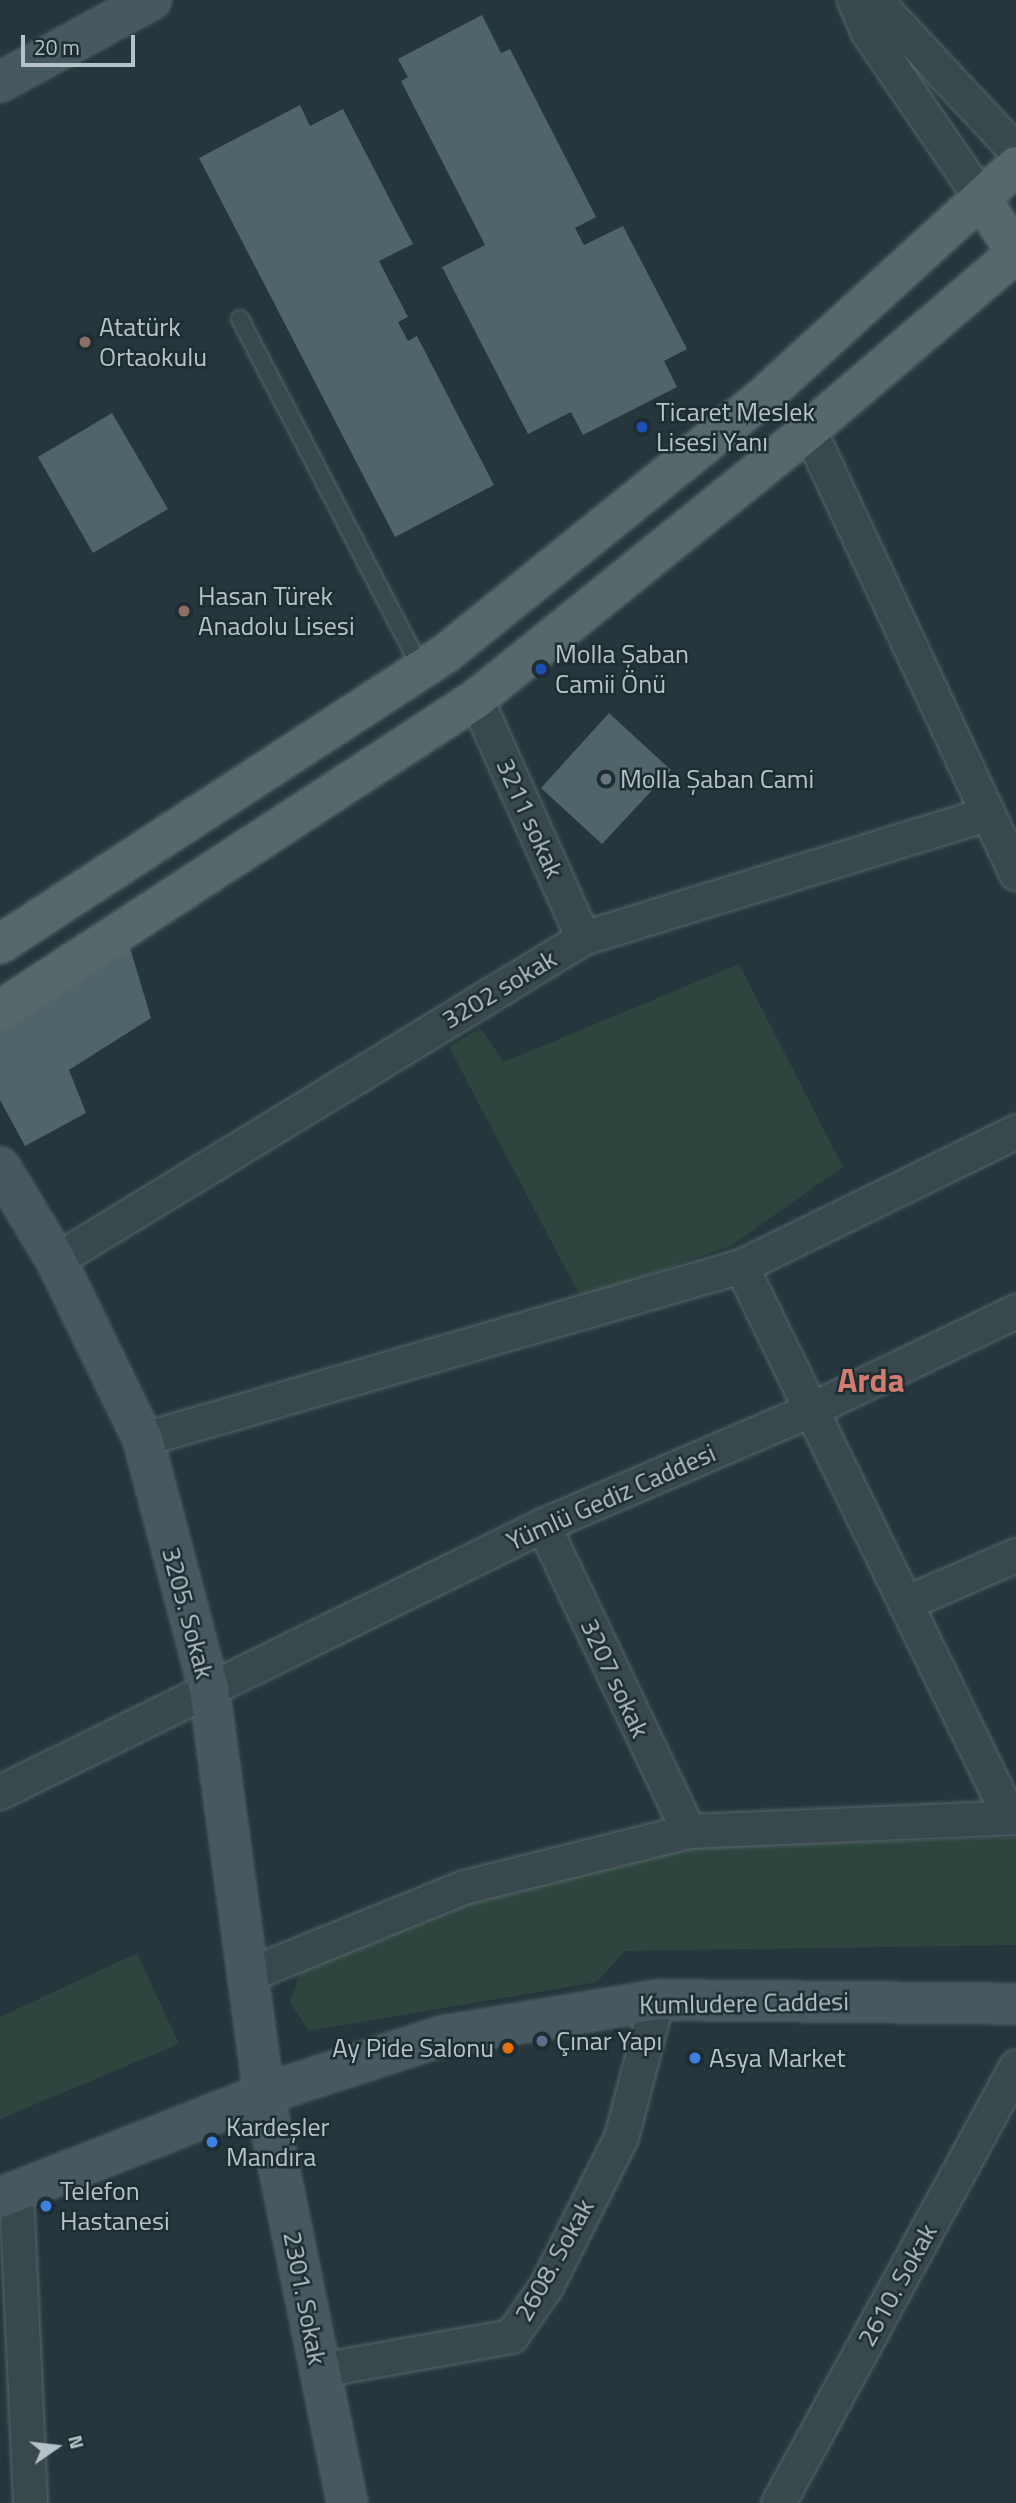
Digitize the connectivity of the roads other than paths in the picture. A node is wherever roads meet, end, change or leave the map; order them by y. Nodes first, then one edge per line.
1 (854, 0) edge
2 (875, 0) edge
3 (141, 2) edge
4 (0, 82) edge
5 (1016, 151) edge
6 (1016, 166) edge
7 (981, 198) junction
8 (1016, 253) edge
9 (240, 319) dead end
10 (808, 430) junction
11 (436, 659) junction
12 (476, 699) junction
13 (985, 814) junction
14 (1016, 873) edge
15 (583, 938) junction
16 (0, 944) edge
17 (0, 1010) edge
18 (1016, 1131) edge
19 (0, 1167) edge
20 (56, 1260) junction
21 (741, 1266) junction
22 (1016, 1311) edge
23 (810, 1410) junction
24 (143, 1439) junction
25 (543, 1525) junction
26 (1016, 1555) edge
27 (905, 1603) junction
28 (209, 1688) junction
29 (0, 1792) edge
30 (1012, 1816) edge
31 (688, 1831) junction
32 (247, 1975) junction
33 (657, 2000) junction
34 (1016, 2004) edge
35 (1016, 2067) edge
36 (264, 2094) junction
37 (8, 2195) edge
38 (320, 2370) junction
39 (342, 2500) edge
40 (30, 2503) edge
41 (778, 2503) edge

1 - 7 street
2 - 5 street
3 - 4 main road
6 - 7 main road
7 - 8 main road
7 - 11 main road
8 - 10 main road
9 - 11 lane
10 - 12 main road
10 - 13 street
11 - 12 main road
11 - 16 main road
12 - 15 street, 3211 sokak
12 - 17 main road
13 - 14 street
13 - 15 street, 3202 sokak
15 - 20 street, 3202 sokak
18 - 21 street
19 - 20 main road, 3205. Sokak
20 - 24 main road, 3205. Sokak
21 - 23 street
21 - 24 street
22 - 23 street, Yümlü Gediz Caddesi
23 - 25 street, Yümlü Gediz Caddesi
23 - 27 street
24 - 28 main road, 3205. Sokak
25 - 28 street, Yümlü Gediz Caddesi
25 - 31 street, 3207 sokak
26 - 27 street
27 - 30 street
28 - 29 street, Yümlü Gediz Caddesi
28 - 32 main road, 3205. Sokak
30 - 31 street
31 - 32 street
32 - 36 main road, 3205. Sokak
33 - 34 main road, Kumludere Caddesi
33 - 36 main road, Kumludere Caddesi
33 - 38 street, 2608. Sokak
35 - 41 street, 2610. Sokak
36 - 37 main road, Kumludere Caddesi
36 - 38 main road, 2301. Sokak
37 - 40 street
38 - 39 main road, 2301. Sokak

